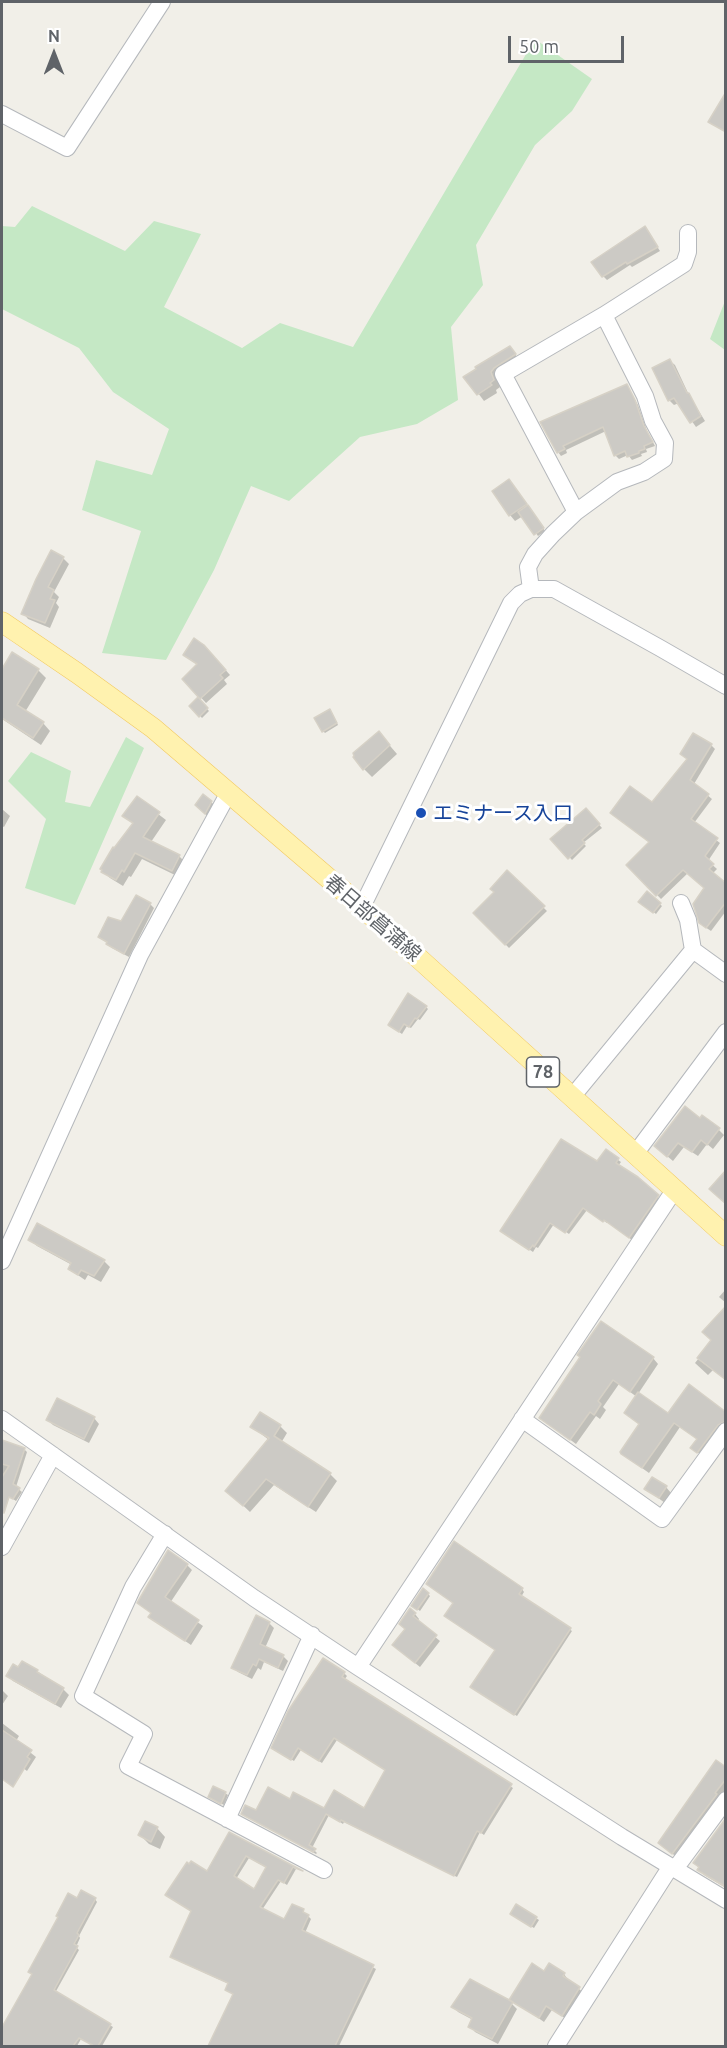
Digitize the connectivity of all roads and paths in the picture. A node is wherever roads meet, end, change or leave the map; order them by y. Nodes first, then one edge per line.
1 (162, 2) edge
2 (2, 114) edge
3 (688, 234) dead end
4 (604, 315) junction
5 (576, 512) junction
6 (531, 589) junction
7 (2, 622) edge
8 (726, 686) edge
9 (228, 794) junction
10 (681, 903) dead end
11 (362, 907) junction
12 (693, 950) junction
13 (726, 974) edge
14 (726, 1032) edge
15 (572, 1097) junction
16 (635, 1154) junction
17 (675, 1189) junction
18 (726, 1236) edge
19 (2, 1261) edge
20 (2, 1419) edge
21 (522, 1419) junction
22 (726, 1431) edge
23 (52, 1455) junction
24 (165, 1534) junction
25 (2, 1546) edge
26 (312, 1635) junction
27 (358, 1667) junction
28 (726, 1800) edge
29 (227, 1819) junction
30 (673, 1867) junction
31 (324, 1870) dead end
32 (726, 1900) edge
33 (556, 2046) edge

1 - 2 street
3 - 4 street
4 - 5 street
4 - 5 street
5 - 6 street
6 - 8 street
6 - 11 street
7 - 9 main road, 春日部菖蒲線 / 78
9 - 11 main road, 春日部菖蒲線 / 78
9 - 19 street
10 - 12 street
11 - 15 main road, 春日部菖蒲線 / 78
12 - 13 street
12 - 15 street
14 - 16 street
15 - 16 main road, 春日部菖蒲線 / 78
16 - 17 main road, 春日部菖蒲線 / 78
17 - 18 main road, 春日部菖蒲線 / 78
17 - 21 street
20 - 23 street
21 - 22 street
21 - 27 street
23 - 24 street
23 - 25 street
24 - 26 street
24 - 29 street
26 - 27 street
26 - 29 street
27 - 30 street
28 - 30 street
29 - 31 street
30 - 32 street
30 - 33 street

